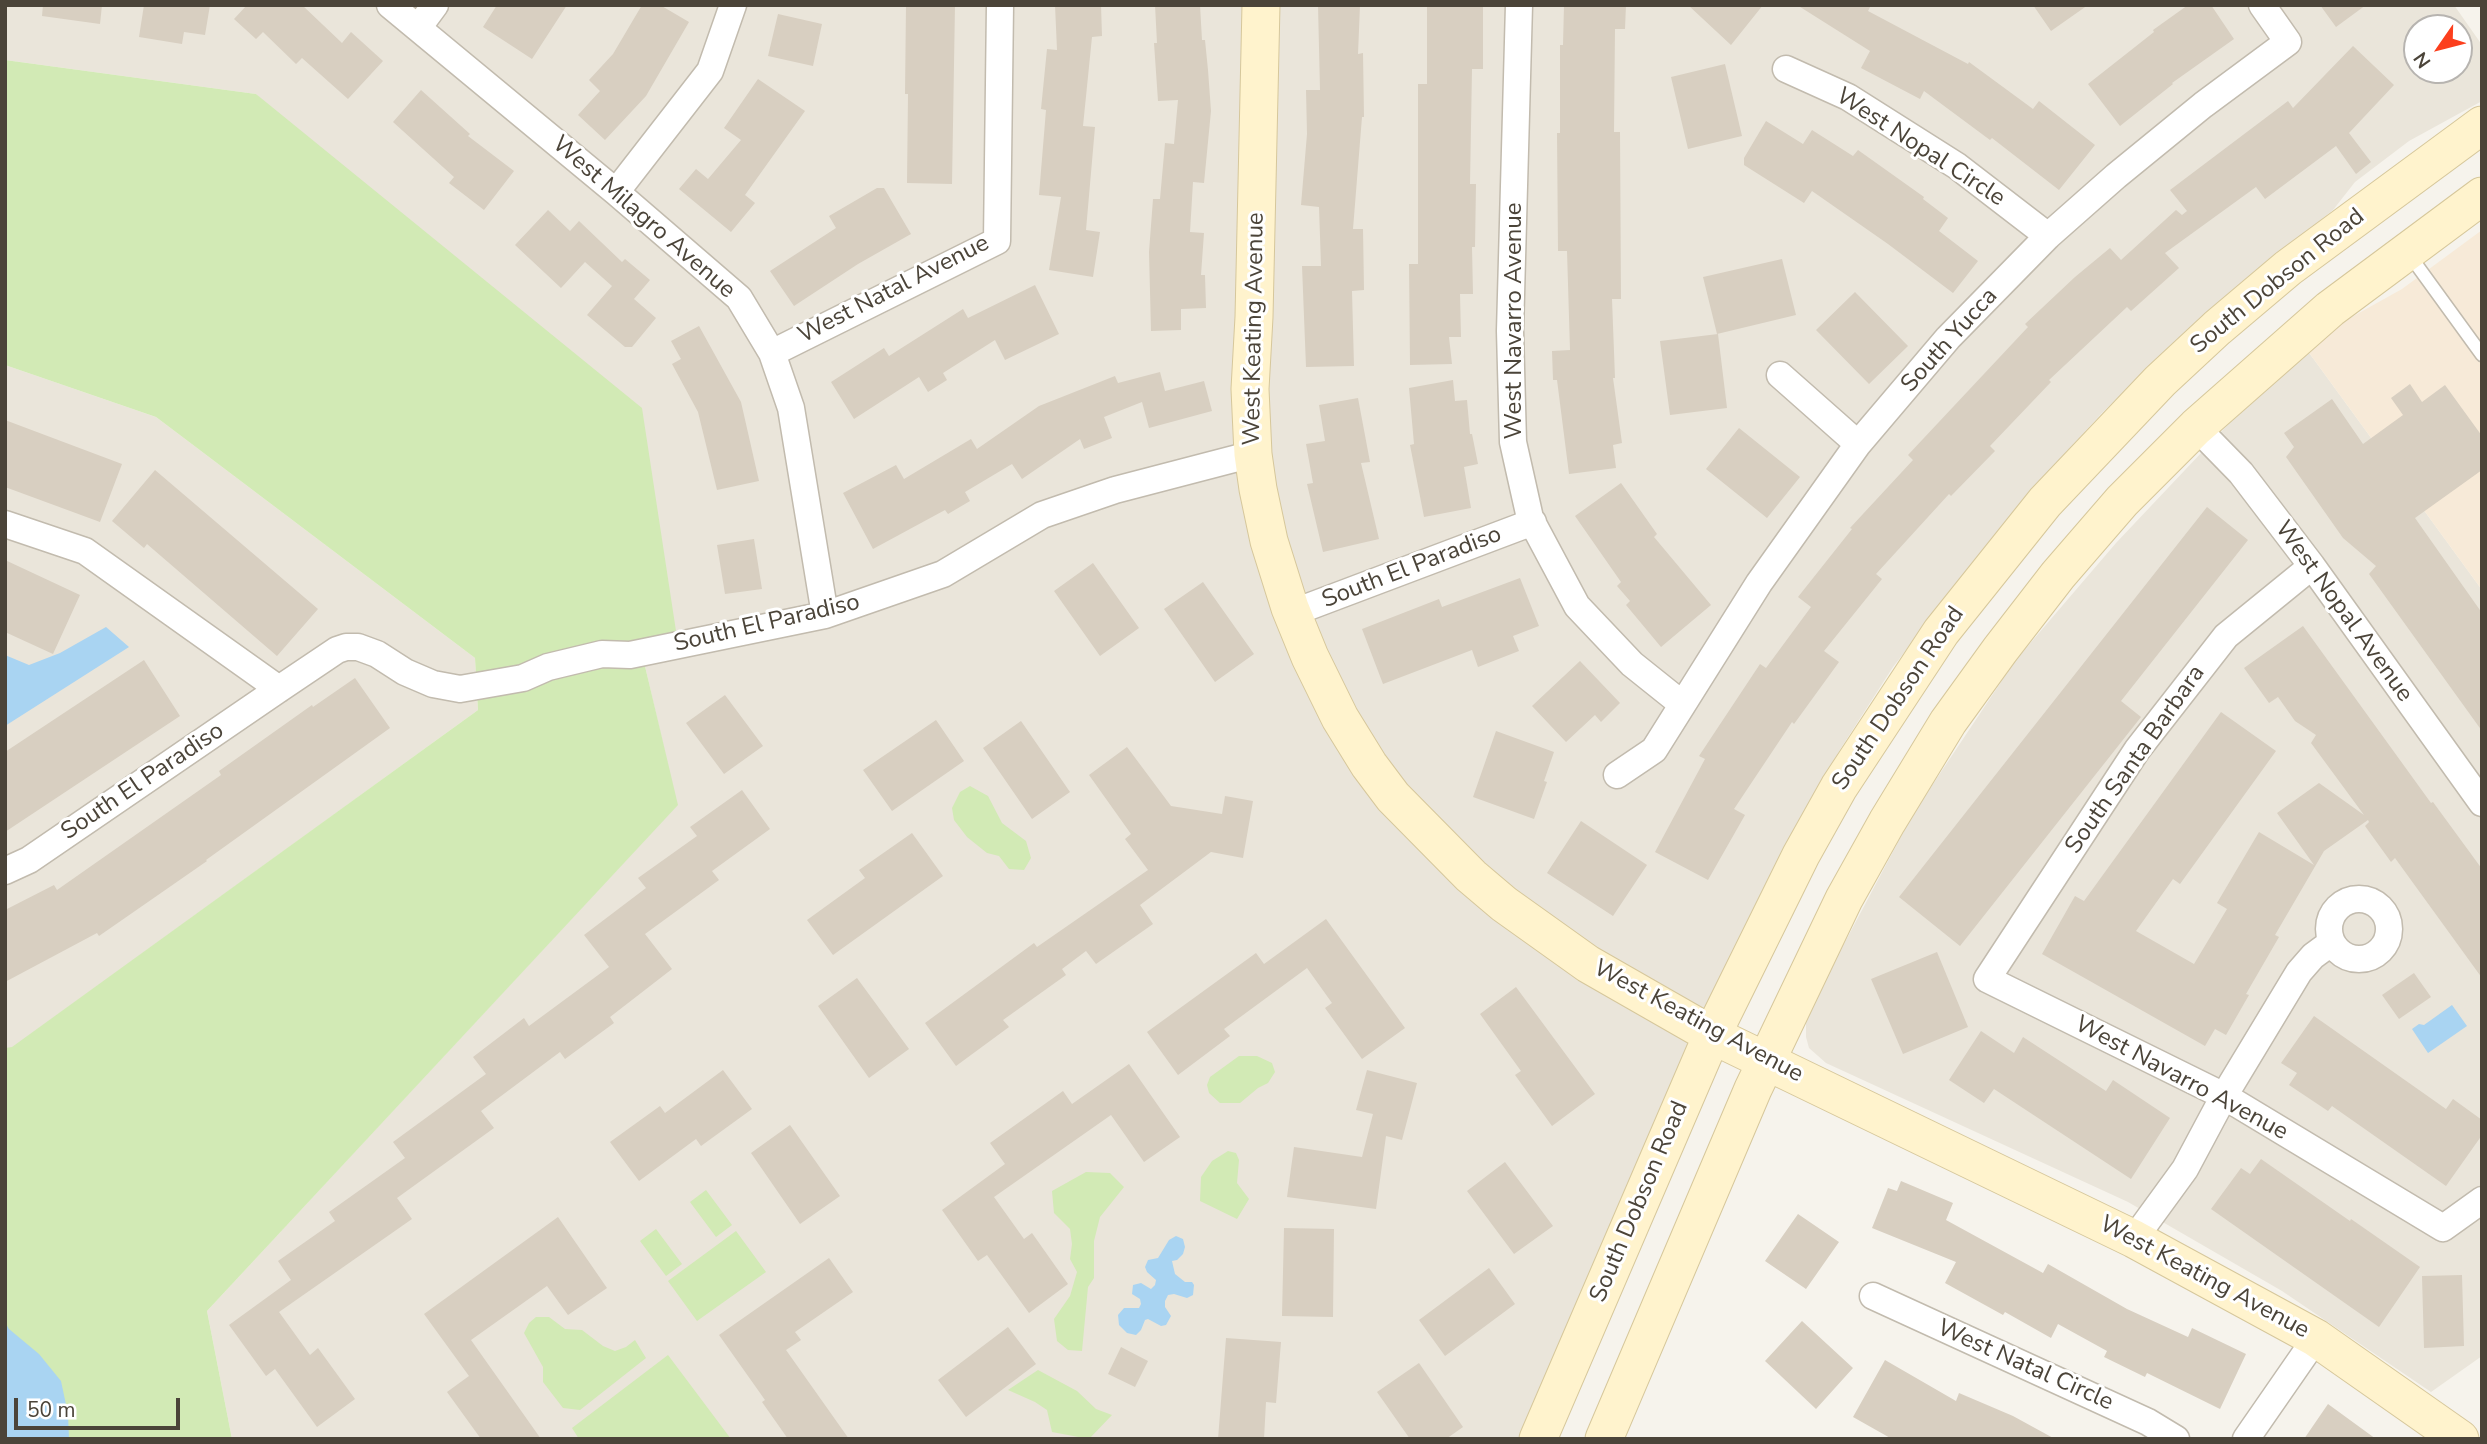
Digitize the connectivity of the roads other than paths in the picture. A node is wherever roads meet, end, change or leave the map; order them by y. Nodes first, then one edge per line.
1 (390, 5) edge
2 (435, 5) edge
3 (733, 5) edge
4 (1000, 5) edge
5 (1261, 5) edge
6 (1519, 5) edge
7 (2262, 5) edge
8 (418, 29) junction
9 (1786, 69) dead end
10 (2482, 125) edge
11 (616, 192) junction
12 (2482, 196) edge
13 (2048, 236) junction
14 (2407, 252) junction
15 (772, 353) junction
16 (2482, 355) edge
17 (1780, 375) dead end
18 (2196, 427) junction
19 (1858, 444) junction
20 (1254, 453) junction
21 (1533, 522) junction
22 (5, 524) edge
23 (2312, 566) junction
24 (1292, 613) junction
25 (825, 615) junction
26 (279, 689) junction
27 (1682, 704) junction
28 (1617, 775) dead end
29 (2482, 803) edge
30 (5, 871) edge
31 (2332, 942) dead end
32 (1987, 979) joint
33 (1712, 1035) junction
34 (1766, 1061) junction
35 (2224, 1096) junction
36 (2482, 1200) edge
37 (2134, 1239) junction
38 (1872, 1296) dead end
39 (2316, 1338) junction
40 (1538, 1439) edge
41 (1604, 1439) edge
42 (2176, 1439) edge
43 (2246, 1439) edge
44 (2460, 1439) edge

1 - 8 street, West Milagro Avenue
2 - 8 street
3 - 11 street
4 - 15 street, West Natal Avenue
5 - 20 main road, West Keating Avenue
6 - 21 street, West Navarro Avenue
7 - 13 street, South Yucca
8 - 11 street, West Milagro Avenue
9 - 13 street, West Nopal Circle
10 - 33 main road, South Dobson Road
11 - 15 street, West Milagro Avenue
12 - 14 main road
13 - 19 street, South Yucca
14 - 16 lane
14 - 18 main road
15 - 25 street, West Milagro Avenue
17 - 19 street
18 - 23 street, West Nopal Avenue
18 - 34 main road
19 - 27 street, South Yucca
20 - 24 main road, West Keating Avenue
20 - 25 street, South El Paradiso
21 - 24 street, South El Paradiso
21 - 27 street, West Navarro Avenue
22 - 26 street
23 - 29 street, West Nopal Avenue
23 - 32 street, South Santa Barbara
24 - 33 main road, West Keating Avenue
25 - 26 street, South El Paradiso
26 - 30 street, South El Paradiso
27 - 28 street, South Yucca
31 - 35 street
32 - 35 street, West Navarro Avenue
33 - 34 main road, West Keating Avenue
33 - 40 main road, South Dobson Road
34 - 37 main road, West Keating Avenue
34 - 41 main road
35 - 36 street, West Navarro Avenue
35 - 37 street
37 - 39 main road, West Keating Avenue
38 - 42 street, West Natal Circle
39 - 43 street
39 - 44 main road, West Keating Avenue

